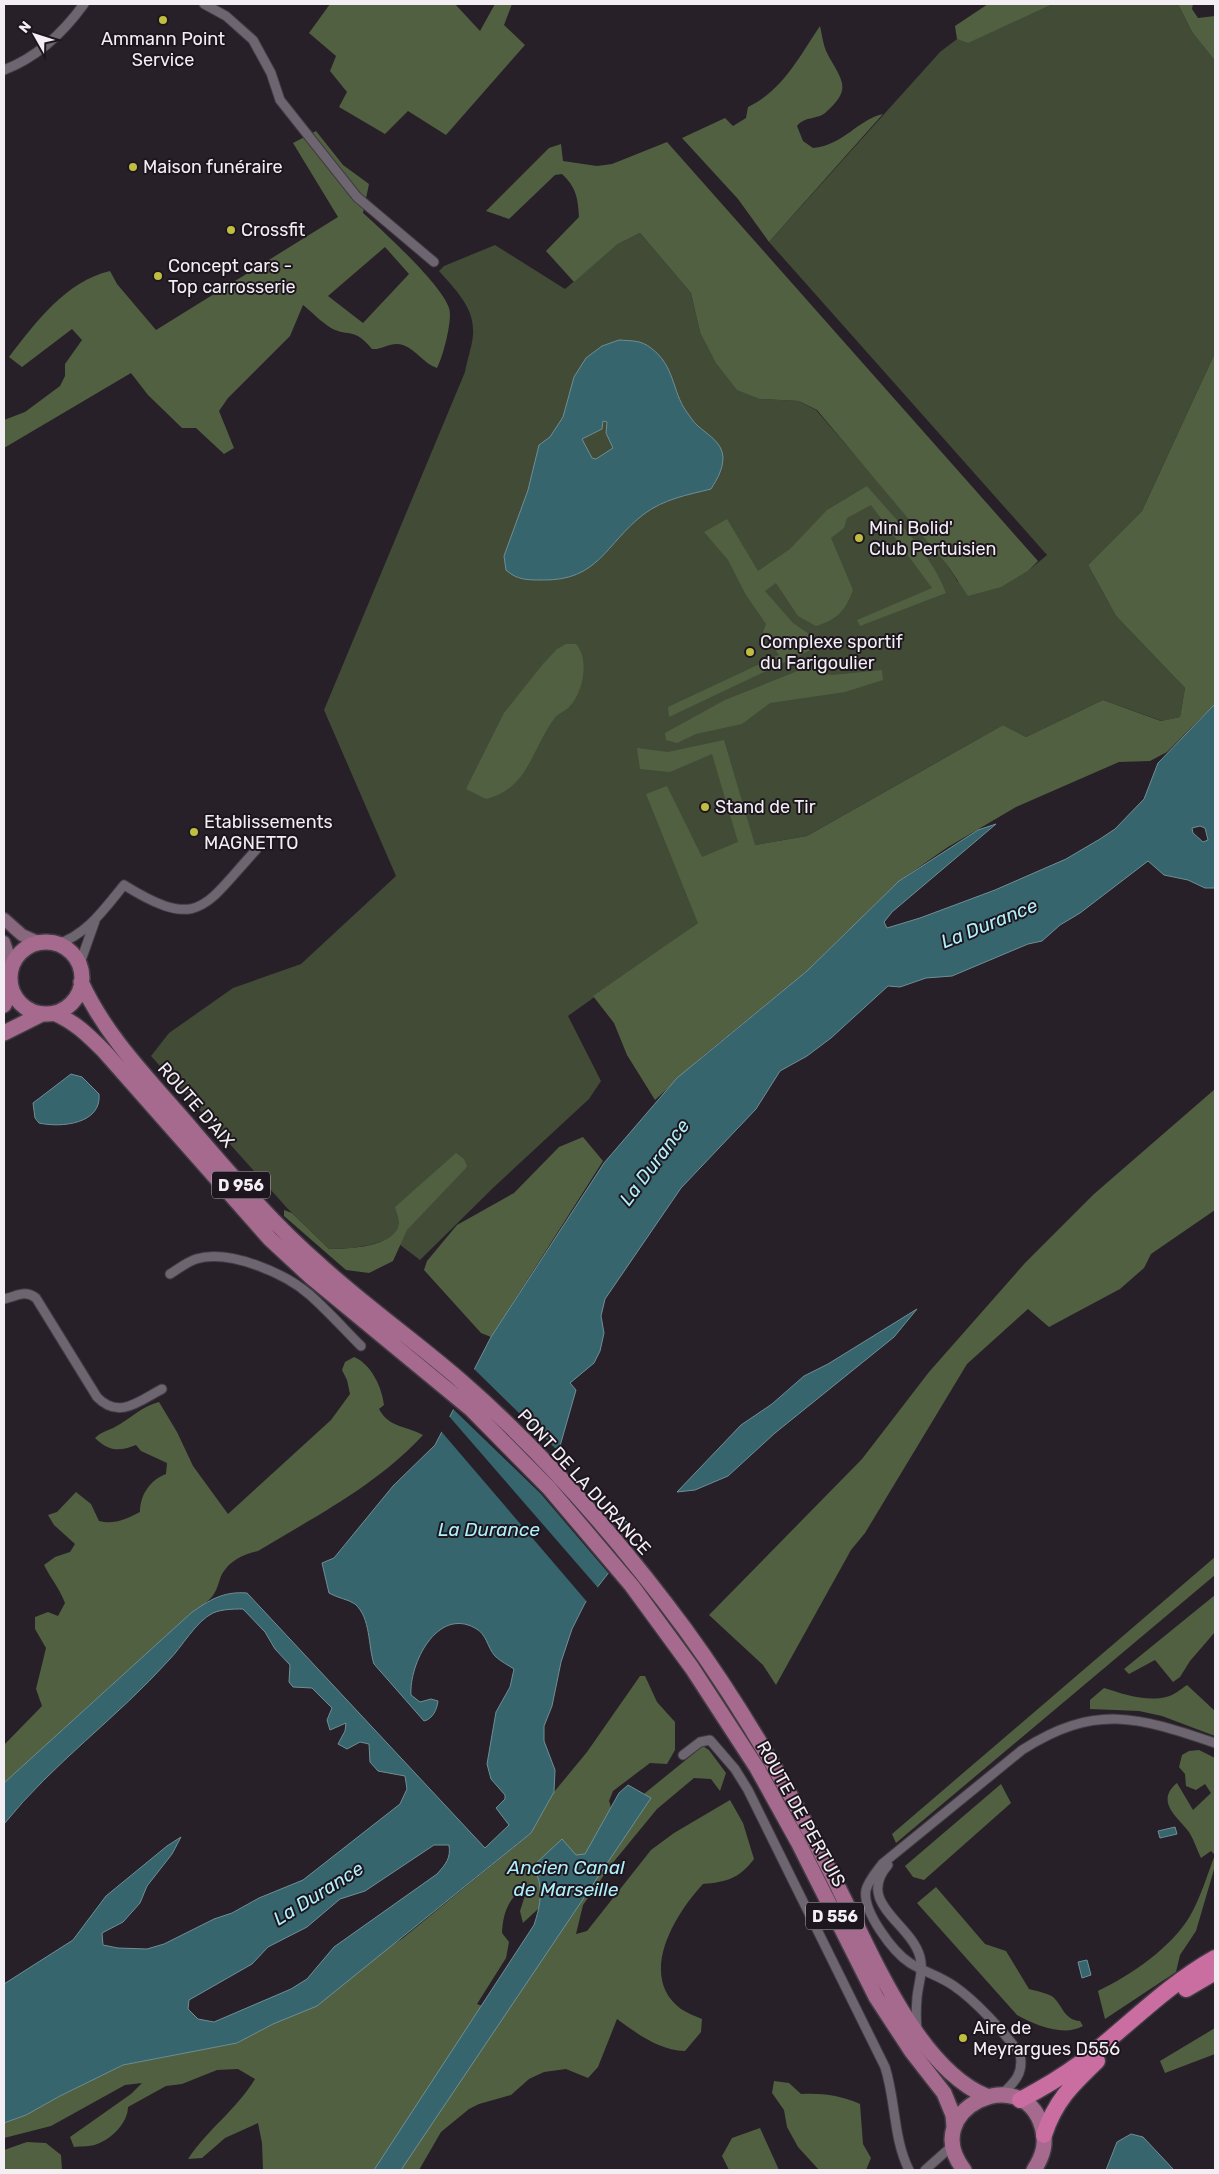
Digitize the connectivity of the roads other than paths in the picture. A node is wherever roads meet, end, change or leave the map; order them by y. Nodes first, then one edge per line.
1 (84, 4) edge
2 (204, 4) edge
3 (4, 70) edge
4 (434, 262) dead end
5 (256, 850) dead end
6 (4, 918) edge
7 (96, 919) junction
8 (4, 942) edge
9 (40, 943) junction
10 (57, 944) junction
11 (12, 965) junction
12 (80, 966) junction
13 (81, 982) junction
14 (8, 986) edge
15 (4, 1004) edge
16 (48, 1014) junction
17 (4, 1033) edge
18 (170, 1274) dead end
19 (4, 1299) edge
20 (361, 1346) dead end
21 (429, 1363) junction
22 (162, 1389) dead end
23 (593, 1514) joint
24 (580, 1523) joint
25 (728, 1693) joint
26 (715, 1702) joint
27 (1215, 1743) edge
28 (683, 1755) dead end
29 (904, 1848) junction
30 (1214, 1962) edge
31 (922, 1970) junction
32 (917, 2033) junction
33 (1002, 2094) junction
34 (986, 2096) junction
35 (1020, 2100) junction
36 (954, 2127) junction
37 (1044, 2135) junction
38 (952, 2146) junction
39 (1038, 2168) edge
40 (908, 2170) edge
41 (925, 2170) edge
42 (964, 2170) edge

1 - 3 street
2 - 4 street
5 - 7 street
6 - 9 main road
7 - 10 street
7 - 12 street
8 - 11 main road
9 - 10 main road
9 - 11 main road
10 - 12 main road
11 - 14 main road
12 - 13 main road
13 - 16 main road
13 - 21 main road, ROUTE D'AIX / D 956
14 - 15 main road
14 - 16 main road
16 - 17 main road
16 - 21 main road, ROUTE D'AIX / D 956
18 - 20 street
19 - 22 street
21 - 23 main road, PONT DE LA DURANCE / D 956
21 - 24 main road, PONT DE LA DURANCE / D 956
23 - 25 main road, PONT DE LA DURANCE / D 556
24 - 26 main road, PONT DE LA DURANCE / D 556
25 - 32 main road, ROUTE DE PERTUIS / D 556
26 - 36 main road, ROUTE DE PERTUIS / D 556
27 - 29 street
28 - 40 street
29 - 31 street
29 - 31 street
30 - 35 highway
30 - 37 highway
31 - 32 street
31 - 33 street
32 - 34 main road, ROUTE DE PERTUIS / D 556
33 - 34 main road
33 - 35 main road
34 - 36 main road
35 - 37 main road
36 - 38 main road
37 - 39 main road
38 - 41 street
38 - 42 main road

